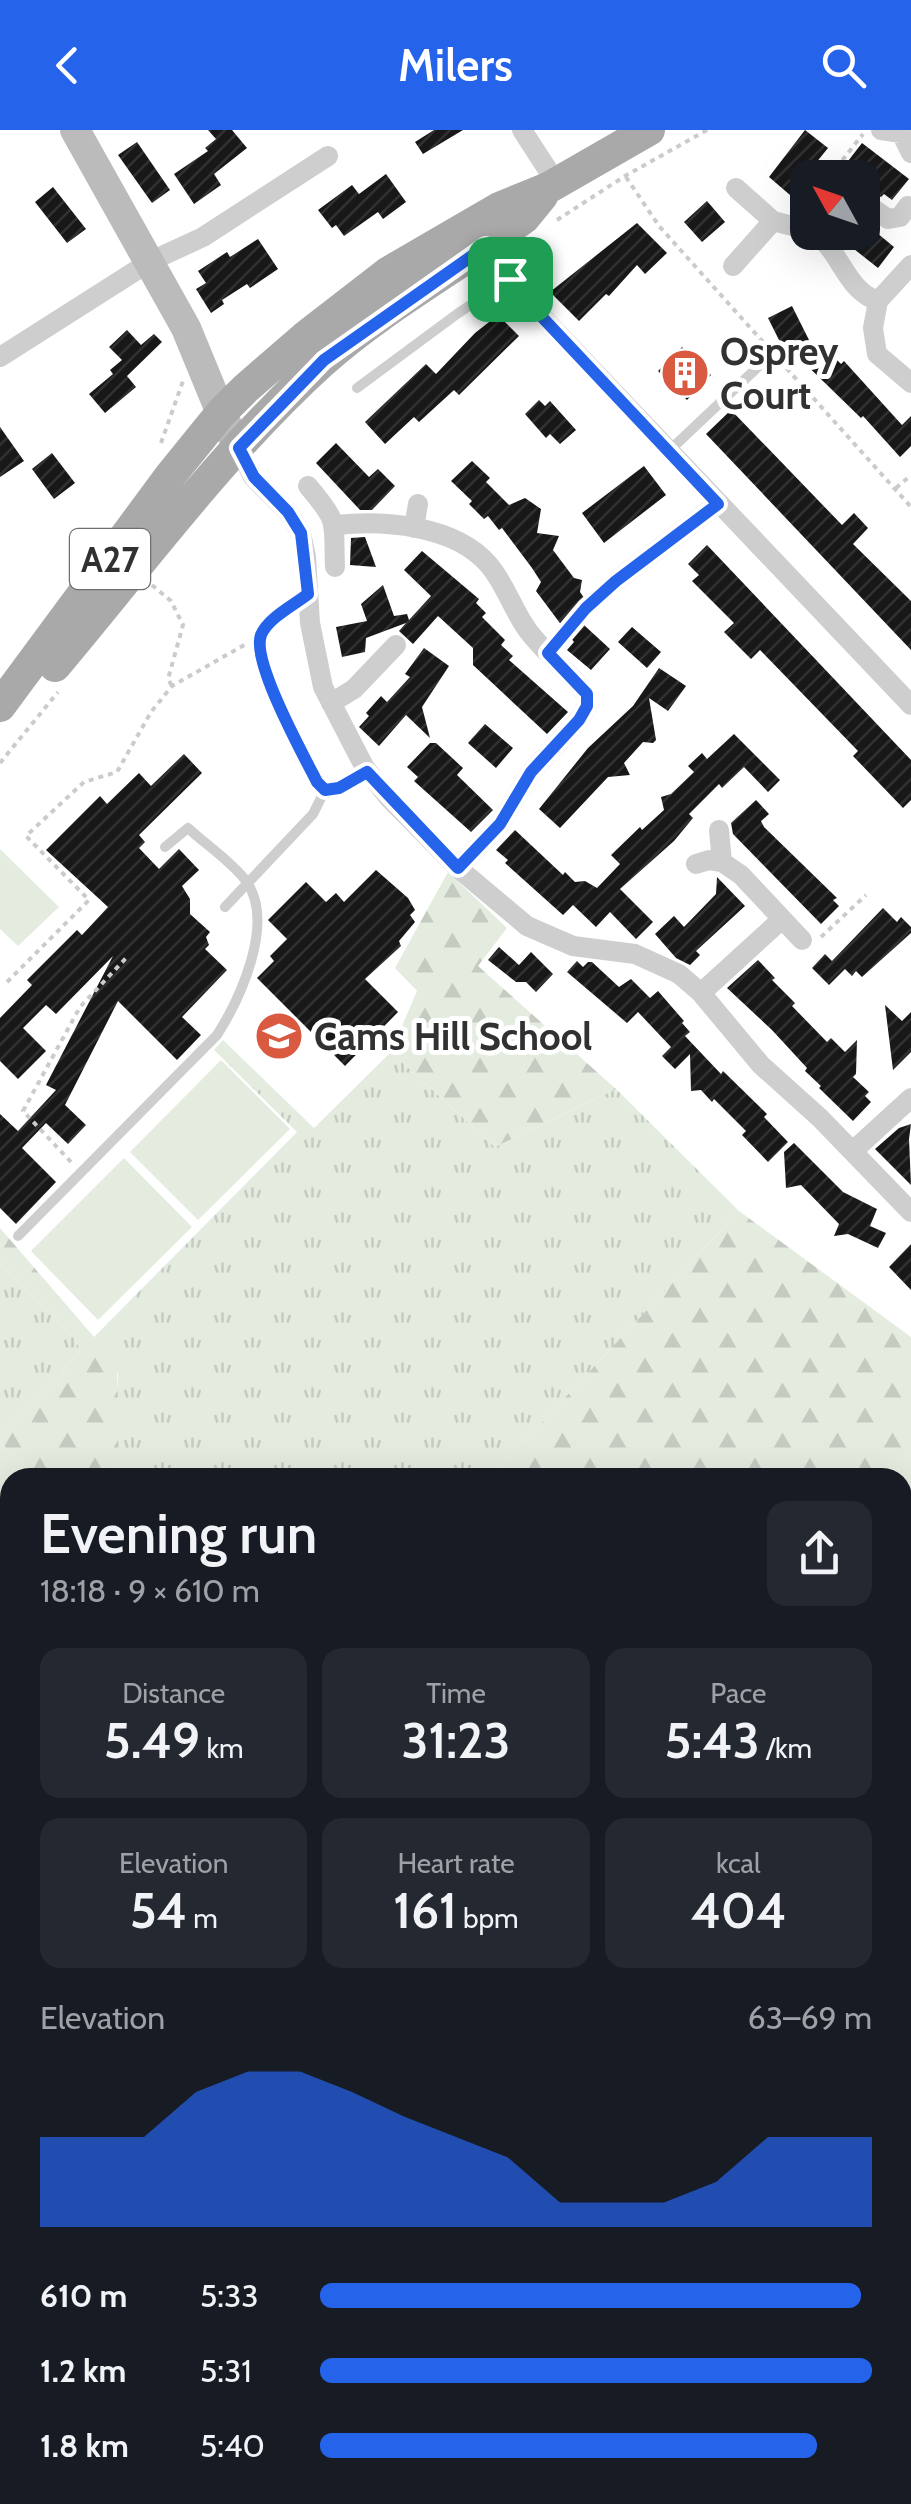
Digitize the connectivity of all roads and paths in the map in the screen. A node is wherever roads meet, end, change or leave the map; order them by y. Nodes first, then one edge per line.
1 (75, 130) edge
2 (522, 130) edge
3 (650, 130) edge
4 (707, 130) edge
5 (866, 130) edge
6 (895, 131) edge
7 (911, 153) edge
8 (328, 156) dead end
9 (842, 160) edge
10 (552, 186) junction
11 (736, 188) dead end
12 (908, 206) dead end
13 (880, 213) edge
14 (773, 221) junction
15 (790, 224) edge
16 (486, 246) junction
17 (832, 250) edge
18 (151, 261) junction
19 (911, 265) edge
20 (732, 266) dead end
21 (510, 279) junction
22 (878, 302) junction
23 (0, 357) edge
24 (760, 365) dead end
25 (183, 381) dead end
26 (911, 383) edge
27 (356, 388) dead end
28 (220, 413) junction
29 (239, 448) junction
30 (668, 451) junction
31 (158, 453) dead end
32 (911, 475) edge
33 (308, 486) dead end
34 (895, 490) junction
35 (418, 504) dead end
36 (718, 504) junction
37 (911, 507) edge
38 (336, 525) junction
39 (414, 528) junction
40 (335, 567) dead end
41 (148, 581) dead end
42 (616, 581) joint
43 (308, 594) junction
44 (259, 645) junction
45 (396, 645) dead end
46 (548, 653) junction
47 (172, 686) junction
48 (330, 703) junction
49 (911, 705) edge
50 (0, 706) edge
51 (0, 720) edge
52 (367, 772) junction
53 (325, 790) junction
54 (719, 830) dead end
55 (165, 847) dead end
56 (722, 862) junction
57 (696, 864) dead end
58 (458, 868) junction
59 (246, 882) junction
60 (866, 895) dead end
61 (225, 907) dead end
62 (782, 919) junction
63 (802, 940) joint
64 (128, 957) dead end
65 (7, 982) dead end
66 (701, 993) junction
67 (911, 1098) edge
68 (853, 1151) junction
69 (82, 1172) junction
70 (911, 1212) edge
71 (18, 1236) dead end

1 - 18 street
2 - 10 street
3 - 10 main road, A27
4 - 34 path
5 - 9 path
6 - 7 street
8 - 18 street
10 - 16 main road, A27
10 - 28 main road, A27
11 - 14 street
12 - 13 street
14 - 15 street
14 - 20 street
16 - 21 street
16 - 29 main road, A27
17 - 22 street
18 - 23 street
18 - 28 street
19 - 22 street
21 - 27 lane
21 - 30 street
22 - 26 street
24 - 30 lane
25 - 31 path
28 - 29 street
28 - 50 main road, A27
29 - 43 street
29 - 51 main road, A27
30 - 36 street
32 - 34 path
33 - 38 street
34 - 37 path
35 - 39 street
36 - 42 street
36 - 49 street
38 - 39 street
38 - 40 street
39 - 46 street
41 - 47 path
42 - 46 path
43 - 44 lane
43 - 48 street
44 - 47 path
44 - 53 lane
45 - 48 street
46 - 58 street
47 - 65 path
48 - 52 street
52 - 53 lane
52 - 58 street
53 - 59 lane
54 - 56 street
55 - 59 lane
56 - 57 street
56 - 62 street
58 - 66 street
59 - 61 lane
59 - 69 lane
60 - 63 path
62 - 63 street
62 - 66 street
64 - 69 path
66 - 68 street
67 - 68 street
68 - 70 street
69 - 71 lane

